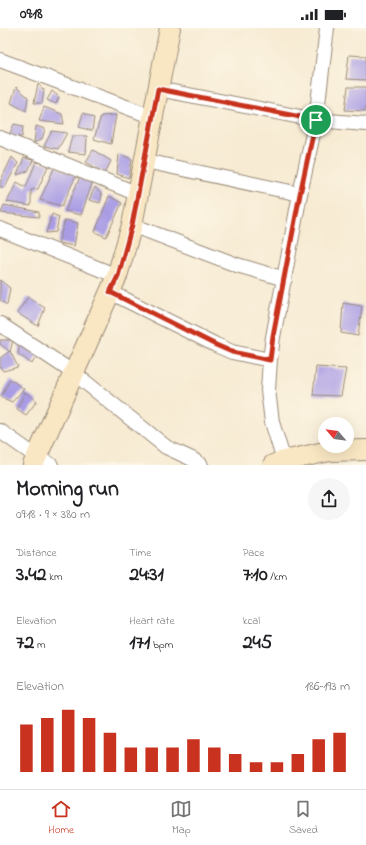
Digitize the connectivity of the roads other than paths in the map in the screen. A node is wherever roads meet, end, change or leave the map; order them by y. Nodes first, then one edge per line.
1 (170, 28) edge
2 (327, 28) edge
3 (0, 60) edge
4 (158, 89) junction
5 (153, 117) junction
6 (316, 120) junction
7 (366, 124) edge
8 (0, 138) edge
9 (145, 161) junction
10 (138, 194) junction
11 (300, 194) junction
12 (132, 225) junction
13 (0, 229) edge
14 (285, 279) junction
15 (114, 284) junction
16 (0, 324) edge
17 (270, 360) junction
18 (74, 373) junction
19 (0, 431) edge
20 (366, 450) edge
21 (40, 462) edge
22 (278, 463) edge
23 (201, 465) edge

1 - 4 street
2 - 6 street
3 - 5 street
4 - 5 street
4 - 6 street
5 - 9 street
6 - 7 street
6 - 11 street
8 - 10 street
9 - 10 street
9 - 11 street
10 - 12 street
11 - 14 street
12 - 14 street
12 - 15 street
13 - 15 street
14 - 17 street
15 - 17 street
15 - 18 street
16 - 18 street
17 - 22 street
18 - 21 street
18 - 23 street
19 - 21 street
20 - 22 street

